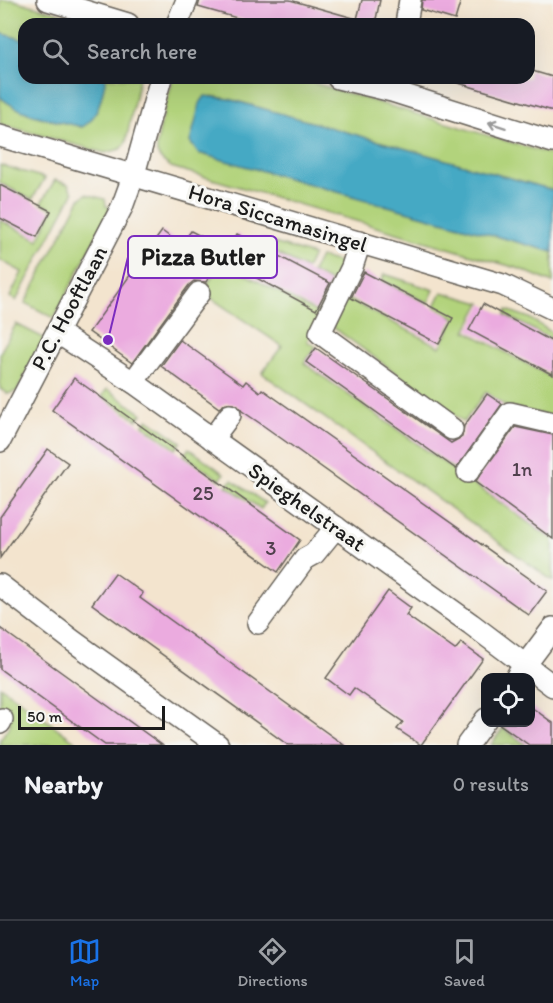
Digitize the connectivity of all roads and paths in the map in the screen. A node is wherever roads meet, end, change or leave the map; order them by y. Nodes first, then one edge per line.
1 (48, 0) edge
2 (187, 0) edge
3 (410, 0) edge
4 (108, 18) edge
5 (180, 18) edge
6 (407, 18) edge
7 (159, 84) edge
8 (393, 85) edge
9 (0, 136) edge
10 (553, 142) edge
11 (134, 174) junction
12 (360, 242) junction
13 (199, 293) dead end
14 (553, 309) edge
15 (58, 333) junction
16 (133, 382) junction
17 (230, 415) dead end
18 (553, 423) edge
19 (452, 429) dead end
20 (212, 439) junction
21 (0, 441) edge
22 (468, 472) dead end
23 (336, 527) junction
24 (0, 585) edge
25 (258, 623) dead end
26 (553, 628) edge
27 (520, 672) edge
28 (553, 686) edge
29 (481, 726) edge
30 (218, 745) edge
31 (467, 745) edge

1 - 4 street
2 - 5 street
3 - 6 street
7 - 11 street, P.C. Hooftlaan
10 -> 8 street
9 - 11 street, Hora Siccamasingel
11 - 12 street, Hora Siccamasingel
11 - 15 street, P.C. Hooftlaan
12 - 14 street, Hora Siccamasingel
12 - 19 street
13 - 16 street
15 - 16 street, Spieghelstraat
15 - 21 street, P.C. Hooftlaan
16 - 20 street, Spieghelstraat
17 - 20 street
18 - 22 street
20 - 23 street, Spieghelstraat
23 - 25 street
23 - 27 street, Spieghelstraat
24 - 30 street
26 - 27 street
27 - 28 street, Spieghelstraat
29 - 31 street

